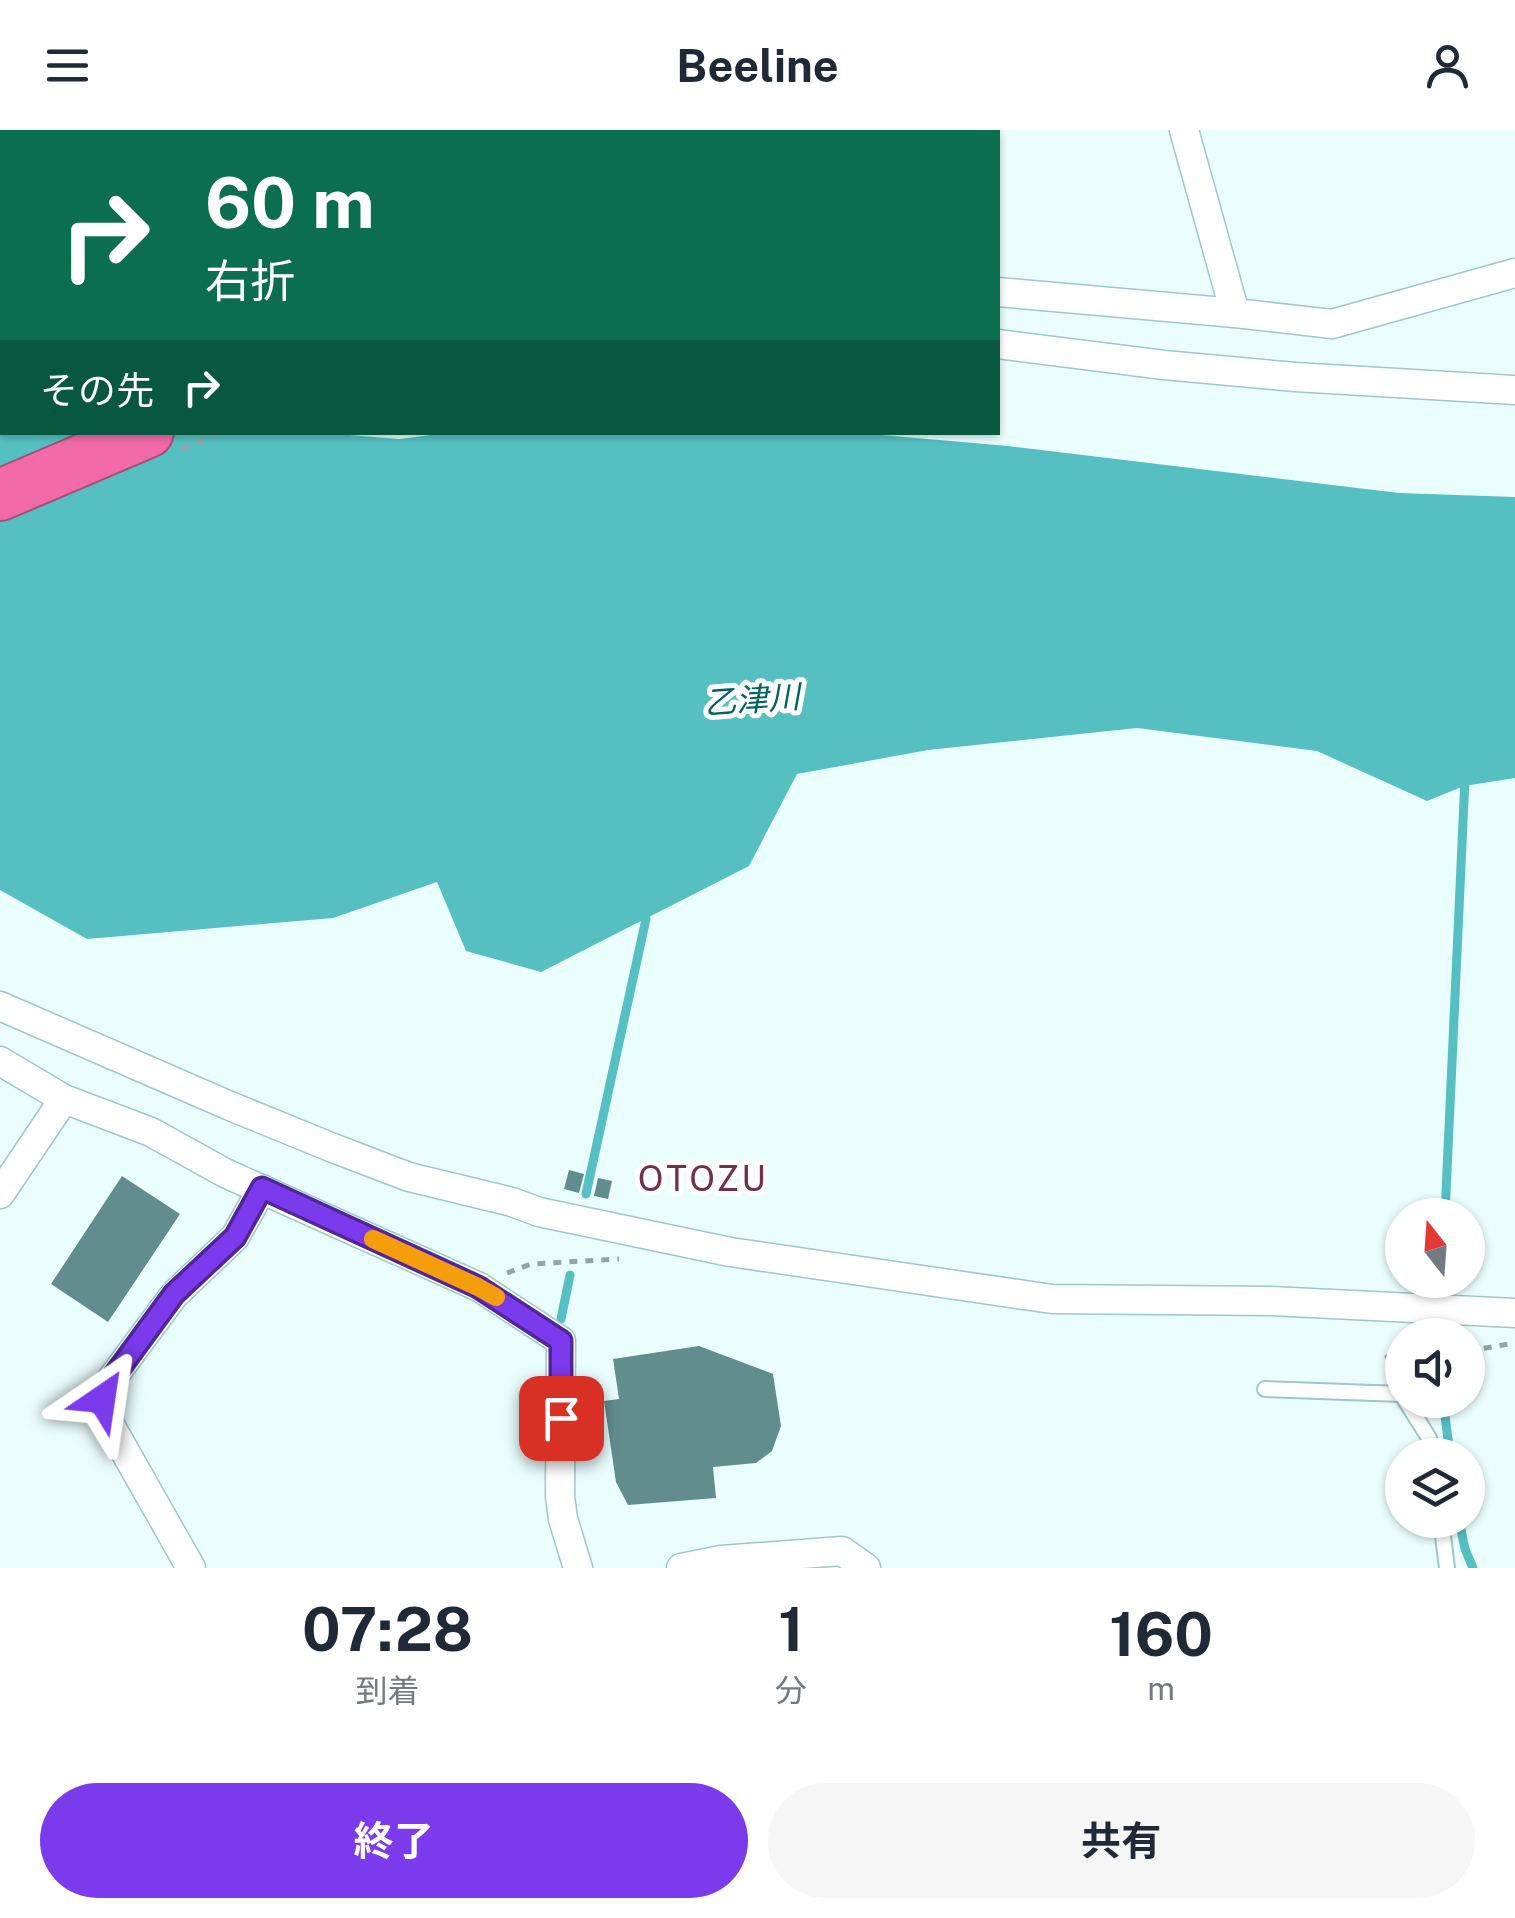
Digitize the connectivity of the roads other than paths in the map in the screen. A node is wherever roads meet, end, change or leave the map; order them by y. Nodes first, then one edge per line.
1 (1184, 130) edge
2 (1515, 273) edge
3 (1000, 292) edge
4 (1234, 313) junction
5 (1000, 344) edge
6 (1515, 390) edge
7 (141, 435) edge
8 (0, 496) edge
9 (0, 1006) edge
10 (0, 1061) edge
11 (64, 1099) junction
12 (262, 1188) junction
13 (0, 1194) edge
14 (1515, 1313) edge
15 (1265, 1389) dead end
16 (1385, 1393) edge
17 (1443, 1538) edge
18 (191, 1568) edge
19 (578, 1568) edge
20 (681, 1568) edge
21 (866, 1568) edge
22 (1447, 1568) edge

1 - 4 street
2 - 4 street
3 - 4 street
5 - 6 street
7 - 8 highway
9 - 14 street
10 - 11 street
11 - 12 street
11 - 13 street
12 - 18 street
12 - 19 street
15 - 16 lane
17 - 22 lane
20 - 21 street

